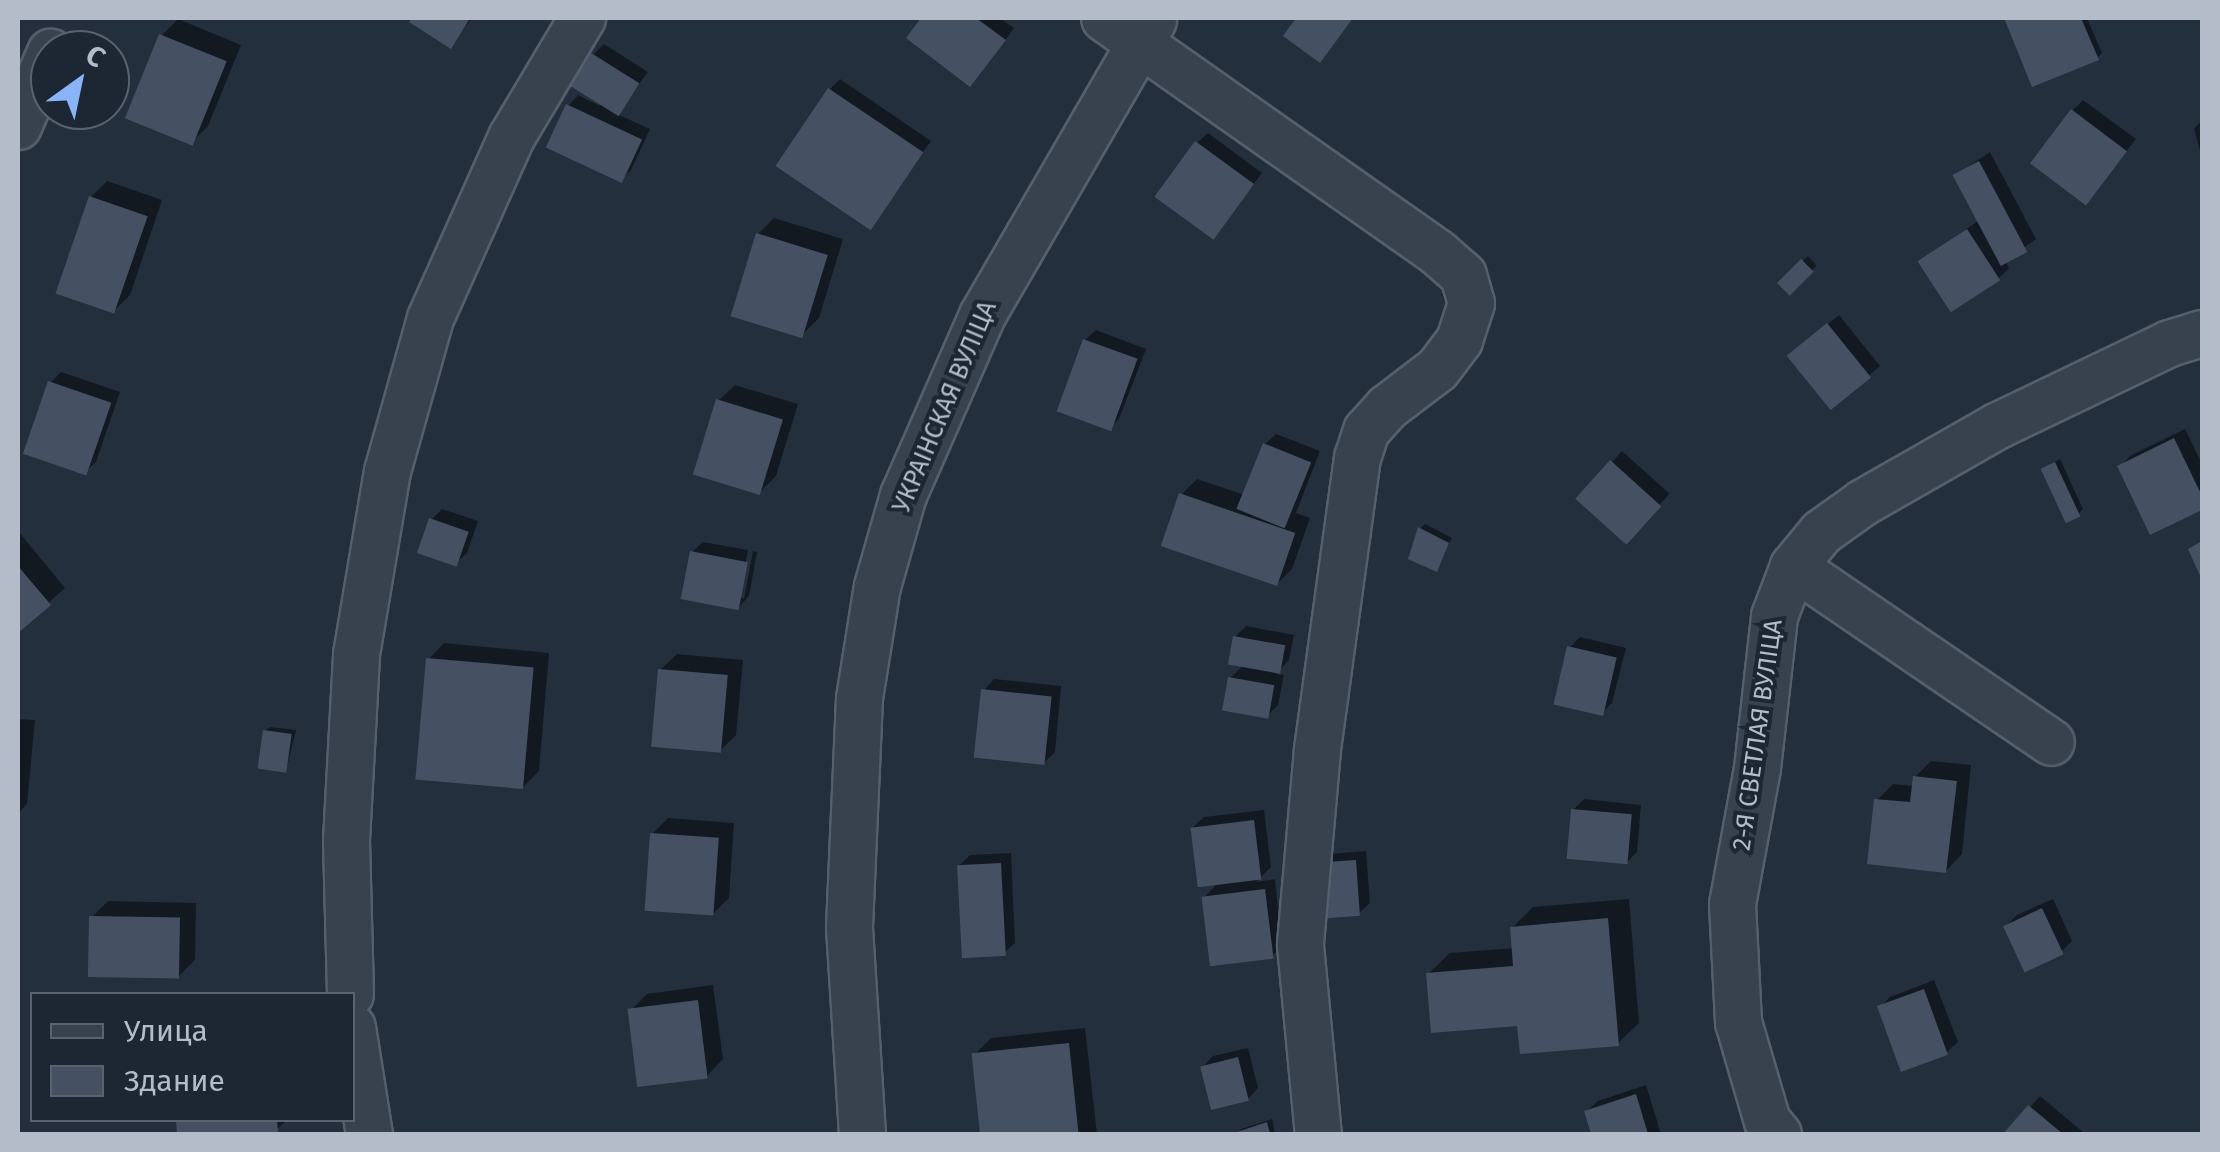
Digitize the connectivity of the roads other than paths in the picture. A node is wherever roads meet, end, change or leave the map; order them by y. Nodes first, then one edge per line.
1 (582, 18) edge
2 (1132, 26) edge
3 (30, 98) edge
4 (18, 126) edge
5 (2202, 333) edge
6 (1794, 566) junction
7 (2050, 742) dead end
8 (350, 992) edge
9 (355, 1046) edge
10 (369, 1134) edge
11 (862, 1134) edge
12 (1318, 1134) edge
13 (1778, 1134) edge

1 - 8 street
2 - 11 street, УКРАІНСКАЯ ВУЛІЦА
2 - 12 street
3 - 4 street
5 - 6 street, 2-Я СВЕТЛАЯ ВУЛІЦА
6 - 7 street
6 - 13 street, 2-Я СВЕТЛАЯ ВУЛІЦА
9 - 10 street

